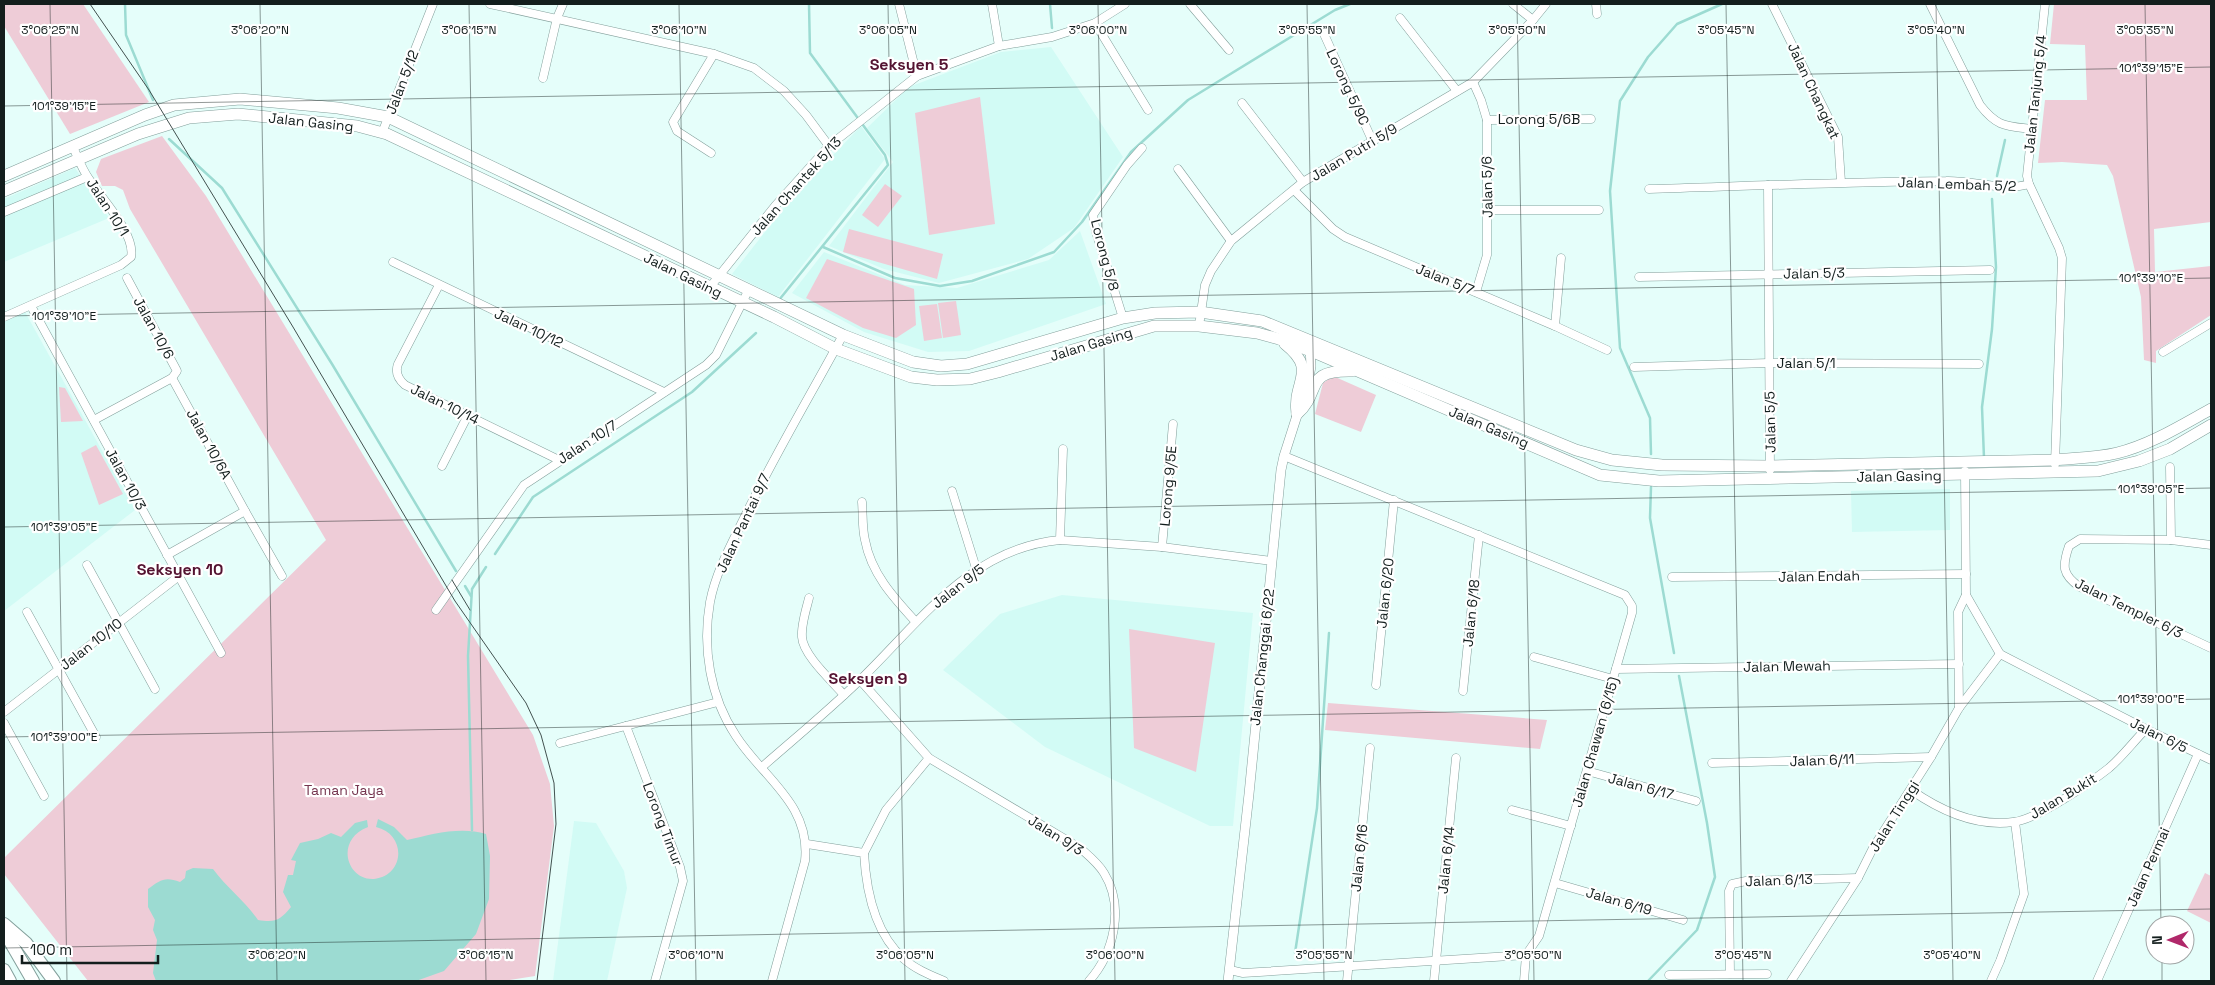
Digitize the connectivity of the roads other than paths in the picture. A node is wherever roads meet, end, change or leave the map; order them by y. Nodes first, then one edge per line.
1 (432, 4) edge
2 (490, 4) edge
3 (563, 4) edge
4 (900, 4) edge
5 (992, 4) edge
6 (1125, 4) edge
7 (1190, 4) edge
8 (1513, 4) edge
9 (1546, 4) edge
10 (1596, 4) edge
11 (1772, 4) edge
12 (1930, 4) edge
13 (2045, 4) edge
14 (1596, 14) dead end
15 (557, 18) junction
16 (1400, 18) dead end
17 (1533, 20) junction
18 (1095, 23) junction
19 (1324, 34) dead end
20 (999, 46) junction
21 (1228, 50) dead end
22 (714, 54) junction
23 (917, 76) junction
24 (543, 78) dead end
25 (1472, 82) junction
26 (1458, 91) junction
27 (1242, 103) dead end
28 (1148, 110) dead end
29 (388, 117) junction
30 (1591, 119) dead end
31 (1487, 120) junction
32 (2032, 129) junction
33 (382, 132) junction
34 (1372, 140) junction
35 (829, 146) junction
36 (73, 147) junction
37 (1142, 148) dead end
38 (711, 153) dead end
39 (78, 159) junction
40 (1178, 170) dead end
41 (4, 176) edge
42 (87, 177) junction
43 (1303, 182) junction
44 (1841, 182) junction
45 (2029, 184) junction
46 (1768, 185) junction
47 (1649, 189) dead end
48 (4, 191) edge
49 (1295, 191) junction
50 (1488, 210) junction
51 (1599, 210) dead end
52 (4, 212) edge
53 (1231, 240) junction
54 (1561, 258) dead end
55 (393, 262) dead end
56 (1990, 270) dead end
57 (720, 274) junction
58 (1768, 274) junction
59 (1638, 277) dead end
60 (127, 278) dead end
61 (439, 285) junction
62 (710, 287) junction
63 (749, 289) junction
64 (1476, 292) junction
65 (742, 303) junction
66 (31, 306) junction
67 (1200, 312) junction
68 (4, 317) edge
69 (1123, 318) junction
70 (2211, 323) edge
71 (1199, 326) junction
72 (1555, 326) junction
73 (843, 335) junction
74 (1305, 338) junction
75 (1279, 339) junction
76 (836, 349) junction
77 (1607, 350) dead end
78 (1311, 351) junction
79 (2163, 352) dead end
80 (1770, 363) junction
81 (1979, 364) dead end
82 (1634, 367) dead end
83 (1358, 372) junction
84 (172, 378) junction
85 (664, 392) junction
86 (2211, 409) edge
87 (1297, 414) junction
88 (468, 415) junction
89 (94, 420) junction
90 (1173, 424) dead end
91 (2211, 425) edge
92 (1063, 449) dead end
93 (1284, 456) junction
94 (560, 460) junction
95 (2055, 460) junction
96 (1965, 461) junction
97 (442, 466) dead end
98 (1770, 466) junction
99 (2170, 467) dead end
100 (2055, 473) junction
101 (1965, 475) junction
102 (1770, 479) junction
103 (952, 491) dead end
104 (1394, 500) junction
105 (862, 502) dead end
106 (245, 510) junction
107 (1479, 535) junction
108 (1060, 540) junction
109 (2171, 540) junction
110 (2211, 545) edge
111 (1162, 547) junction
112 (167, 555) junction
113 (1272, 561) junction
114 (87, 564) dead end
115 (976, 568) junction
116 (1966, 574) junction
117 (178, 576) junction
118 (282, 576) dead end
119 (1672, 578) dead end
120 (1966, 595) junction
121 (808, 598) dead end
122 (436, 610) dead end
123 (27, 612) dead end
124 (915, 621) junction
125 (119, 622) junction
126 (2211, 648) edge
127 (221, 653) dead end
128 (2000, 654) junction
129 (1534, 657) dead end
130 (1959, 664) junction
131 (59, 669) junction
132 (1616, 669) junction
133 (1613, 679) junction
134 (860, 680) junction
135 (1376, 685) dead end
136 (155, 689) dead end
137 (1463, 691) dead end
138 (844, 695) junction
139 (718, 702) junction
140 (1959, 708) junction
141 (4, 712) edge
142 (4, 723) edge
143 (626, 726) junction
144 (2146, 729) junction
145 (96, 737) dead end
146 (560, 743) dead end
147 (1370, 748) dead end
148 (2198, 754) junction
149 (1931, 757) junction
150 (929, 758) junction
151 (1456, 758) dead end
152 (2211, 760) edge
153 (1712, 763) dead end
154 (762, 767) junction
155 (1587, 771) junction
156 (1910, 790) junction
157 (44, 796) dead end
158 (1696, 801) dead end
159 (1512, 810) dead end
160 (2015, 822) junction
161 (1571, 826) junction
162 (807, 844) junction
163 (864, 852) junction
164 (1858, 878) junction
165 (1554, 883) junction
166 (1683, 920) dead end
167 (4, 924) edge
168 (4, 930) edge
169 (1526, 955) junction
170 (1436, 961) junction
171 (1349, 967) junction
172 (4, 970) edge
173 (1230, 970) junction
174 (1730, 974) junction
175 (1767, 974) dead end
176 (1669, 975) dead end
177 (10, 981) edge
178 (33, 981) edge
179 (54, 981) edge
180 (655, 981) edge
181 (772, 981) edge
182 (944, 981) edge
183 (1089, 981) edge
184 (1228, 981) edge
185 (1347, 981) edge
186 (1434, 981) edge
187 (1524, 981) edge
188 (1791, 981) edge
189 (1991, 981) edge
190 (2097, 981) edge

1 - 29 street, Jalan 5/12
2 - 15 street
3 - 15 street
4 - 23 street
5 - 20 street
6 - 18 street, Jalan Chantek 5/13
7 - 21 street
8 - 17 street
9 - 17 street, Jalan Putri 5/9
10 - 14 street
11 - 44 street, Jalan Changkat
12 - 32 street
13 - 32 street, Jalan Tanjung 5/4
15 - 22 street
15 - 24 street
16 - 26 street
17 - 25 street, Jalan Putri 5/9
18 - 20 street, Jalan Chantek 5/13
18 - 28 street
19 - 34 street, Lorong 5/9C
20 - 23 street, Jalan Chantek 5/13
22 - 35 street
22 - 38 street
23 - 35 street, Jalan Chantek 5/13
25 - 26 street, Jalan Putri 5/9
25 - 31 street, Jalan 5/6
26 - 34 street, Jalan Putri 5/9
27 - 43 street
29 - 33 street, Jalan 5/12
29 - 36 main road, Jalan Gasing
29 - 57 main road, Jalan Gasing
30 - 31 street, Lorong 5/6B
31 - 50 street, Jalan 5/6
32 - 45 street, Jalan Tanjung 5/4
33 - 39 main road, Jalan Gasing
33 - 62 main road, Jalan Gasing
34 - 43 street, Jalan Putri 5/9
35 - 57 street, Jalan Chantek 5/13
36 - 39 street, Jalan 10/1
36 - 41 main road, Jalan Gasing
37 - 69 street, Lorong 5/8
39 - 42 street, Jalan 10/1
39 - 48 main road, Jalan Gasing
40 - 53 street
42 - 52 street
42 - 66 street, Jalan 10/1
43 - 49 street, Jalan Putri 5/9
44 - 45 street, Jalan Lembah 5/2
44 - 46 street, Jalan Lembah 5/2
45 - 95 street, Jalan Lembah 5/2
46 - 47 street, Jalan Lembah 5/2
46 - 58 street, Jalan 5/5
49 - 53 street, Jalan Putri 5/9
49 - 64 street, Jalan 5/7
50 - 51 street
50 - 64 street, Jalan 5/6
53 - 67 street, Jalan Putri 5/9
54 - 72 street
55 - 61 street, Jalan 10/12
56 - 58 street, Jalan 5/3
57 - 62 street, Jalan Chantek 5/13
57 - 63 main road, Jalan Gasing
58 - 59 street, Jalan 5/3
58 - 80 street, Jalan 5/5
60 - 84 street, Jalan 10/6
61 - 85 street, Jalan 10/12
61 - 88 street, Jalan 10/14
62 - 65 main road, Jalan Gasing
63 - 65 street, Jalan 10/7
63 - 73 main road, Jalan Gasing
64 - 72 street, Jalan 5/7
65 - 76 main road, Jalan Gasing
65 - 85 street, Jalan 10/7
66 - 68 street
66 - 89 street, Jalan 10/3
67 - 69 main road, Jalan Gasing
67 - 71 street, Jalan Putri 5/9
67 - 74 main road, Jalan Gasing
69 - 73 main road, Jalan Gasing
70 - 79 street
71 - 75 main road, Jalan Gasing
71 - 76 main road, Jalan Gasing
72 - 77 street, Jalan 5/7
73 - 76 street, Jalan Pantai 9/7
74 - 78 street, Jalan Changgai 6/22
74 - 98 main road, Jalan Gasing
75 - 78 main road, Jalan Gasing
75 - 87 main road
76 - 139 street, Jalan Pantai 9/7
78 - 83 main road, Jalan Gasing
78 - 87 street, Jalan Changgai 6/22
80 - 81 street, Jalan 5/1
80 - 82 street, Jalan 5/1
80 - 98 street, Jalan 5/5
83 - 87 main road
83 - 102 main road, Jalan Gasing
84 - 89 street, Jalan 10/6
84 - 106 street, Jalan 10/6A
85 - 94 street, Jalan 10/7
86 - 95 main road, Jalan Gasing
87 - 93 street, Jalan Changgai 6/22
88 - 94 street, Jalan 10/14
88 - 97 street
89 - 112 street, Jalan 10/3
90 - 111 street, Lorong 9/5E
91 - 100 main road, Jalan Gasing
92 - 108 street
93 - 104 street, Jalan Chawan (6/15)
93 - 113 street, Jalan Changgai 6/22
94 - 122 street, Jalan 10/7
95 - 96 main road, Jalan Gasing
95 - 100 street, Jalan Lembah 5/2
96 - 98 main road, Jalan Gasing
96 - 101 street
98 - 102 street, Jalan 5/5
99 - 109 street
100 - 101 main road, Jalan Gasing
101 - 102 main road, Jalan Gasing
101 - 116 street
103 - 115 street
104 - 107 street, Jalan Chawan (6/15)
104 - 135 street, Jalan 6/20
105 - 124 street
106 - 112 street
106 - 118 street, Jalan 10/6A
107 - 132 street, Jalan Chawan (6/15)
107 - 137 street, Jalan 6/18
108 - 111 street, Jalan 9/5
108 - 115 street, Jalan 9/5
109 - 110 street
109 - 126 street, Jalan Templer 6/3
111 - 113 street, Jalan 9/5
112 - 117 street, Jalan 10/3
113 - 173 street, Jalan Changgai 6/22
114 - 125 street
115 - 124 street, Jalan 9/5
116 - 119 street, Jalan Endah
116 - 120 street
117 - 125 street, Jalan 10/10
117 - 127 street, Jalan 10/3
120 - 128 street
120 - 130 street
121 - 138 street
123 - 131 street
124 - 134 street, Jalan 9/5
125 - 131 street, Jalan 10/10
125 - 136 street
128 - 140 street, Jalan Tinggi
128 - 144 street, Jalan 6/5
129 - 133 street
130 - 132 street, Jalan Mewah
130 - 140 street
131 - 141 street, Jalan 10/10
131 - 145 street
132 - 133 street, Jalan Chawan (6/15)
133 - 155 street, Jalan Chawan (6/15)
134 - 138 street, Jalan 9/5
134 - 150 street, Jalan 9/3
138 - 154 street, Jalan 9/5
139 - 143 street
139 - 154 street, Jalan Pantai 9/7
140 - 149 street, Jalan Tinggi
142 - 157 street
143 - 146 street
143 - 180 street, Lorong Timur
144 - 148 street, Jalan 6/5
144 - 160 street, Jalan Bukit
147 - 171 street, Jalan 6/16
148 - 152 street, Jalan 6/5
148 - 190 street, Jalan Permai
149 - 153 street, Jalan 6/11
149 - 156 street, Jalan Tinggi
150 - 163 street
150 - 183 street, Jalan 9/3
151 - 170 street, Jalan 6/14
154 - 162 street, Jalan Pantai 9/7
155 - 158 street, Jalan 6/17
155 - 161 street, Jalan Chawan (6/15)
156 - 160 street, Jalan Bukit
156 - 164 street, Jalan Tinggi
159 - 161 street
160 - 189 street
161 - 165 street, Jalan Chawan (6/15)
162 - 163 street
162 - 181 street, Jalan Pantai 9/7
163 - 182 street
164 - 174 street, Jalan 6/13
164 - 188 street, Jalan Tinggi
165 - 166 street, Jalan 6/19
165 - 169 street, Jalan Chawan (6/15)
167 - 179 highway
168 - 178 highway
169 - 170 street
169 - 187 street
170 - 171 street
170 - 186 street, Jalan 6/14
171 - 173 street
171 - 185 street, Jalan 6/16
172 - 177 highway
173 - 184 street, Jalan Changgai 6/22
174 - 175 street
174 - 176 street

